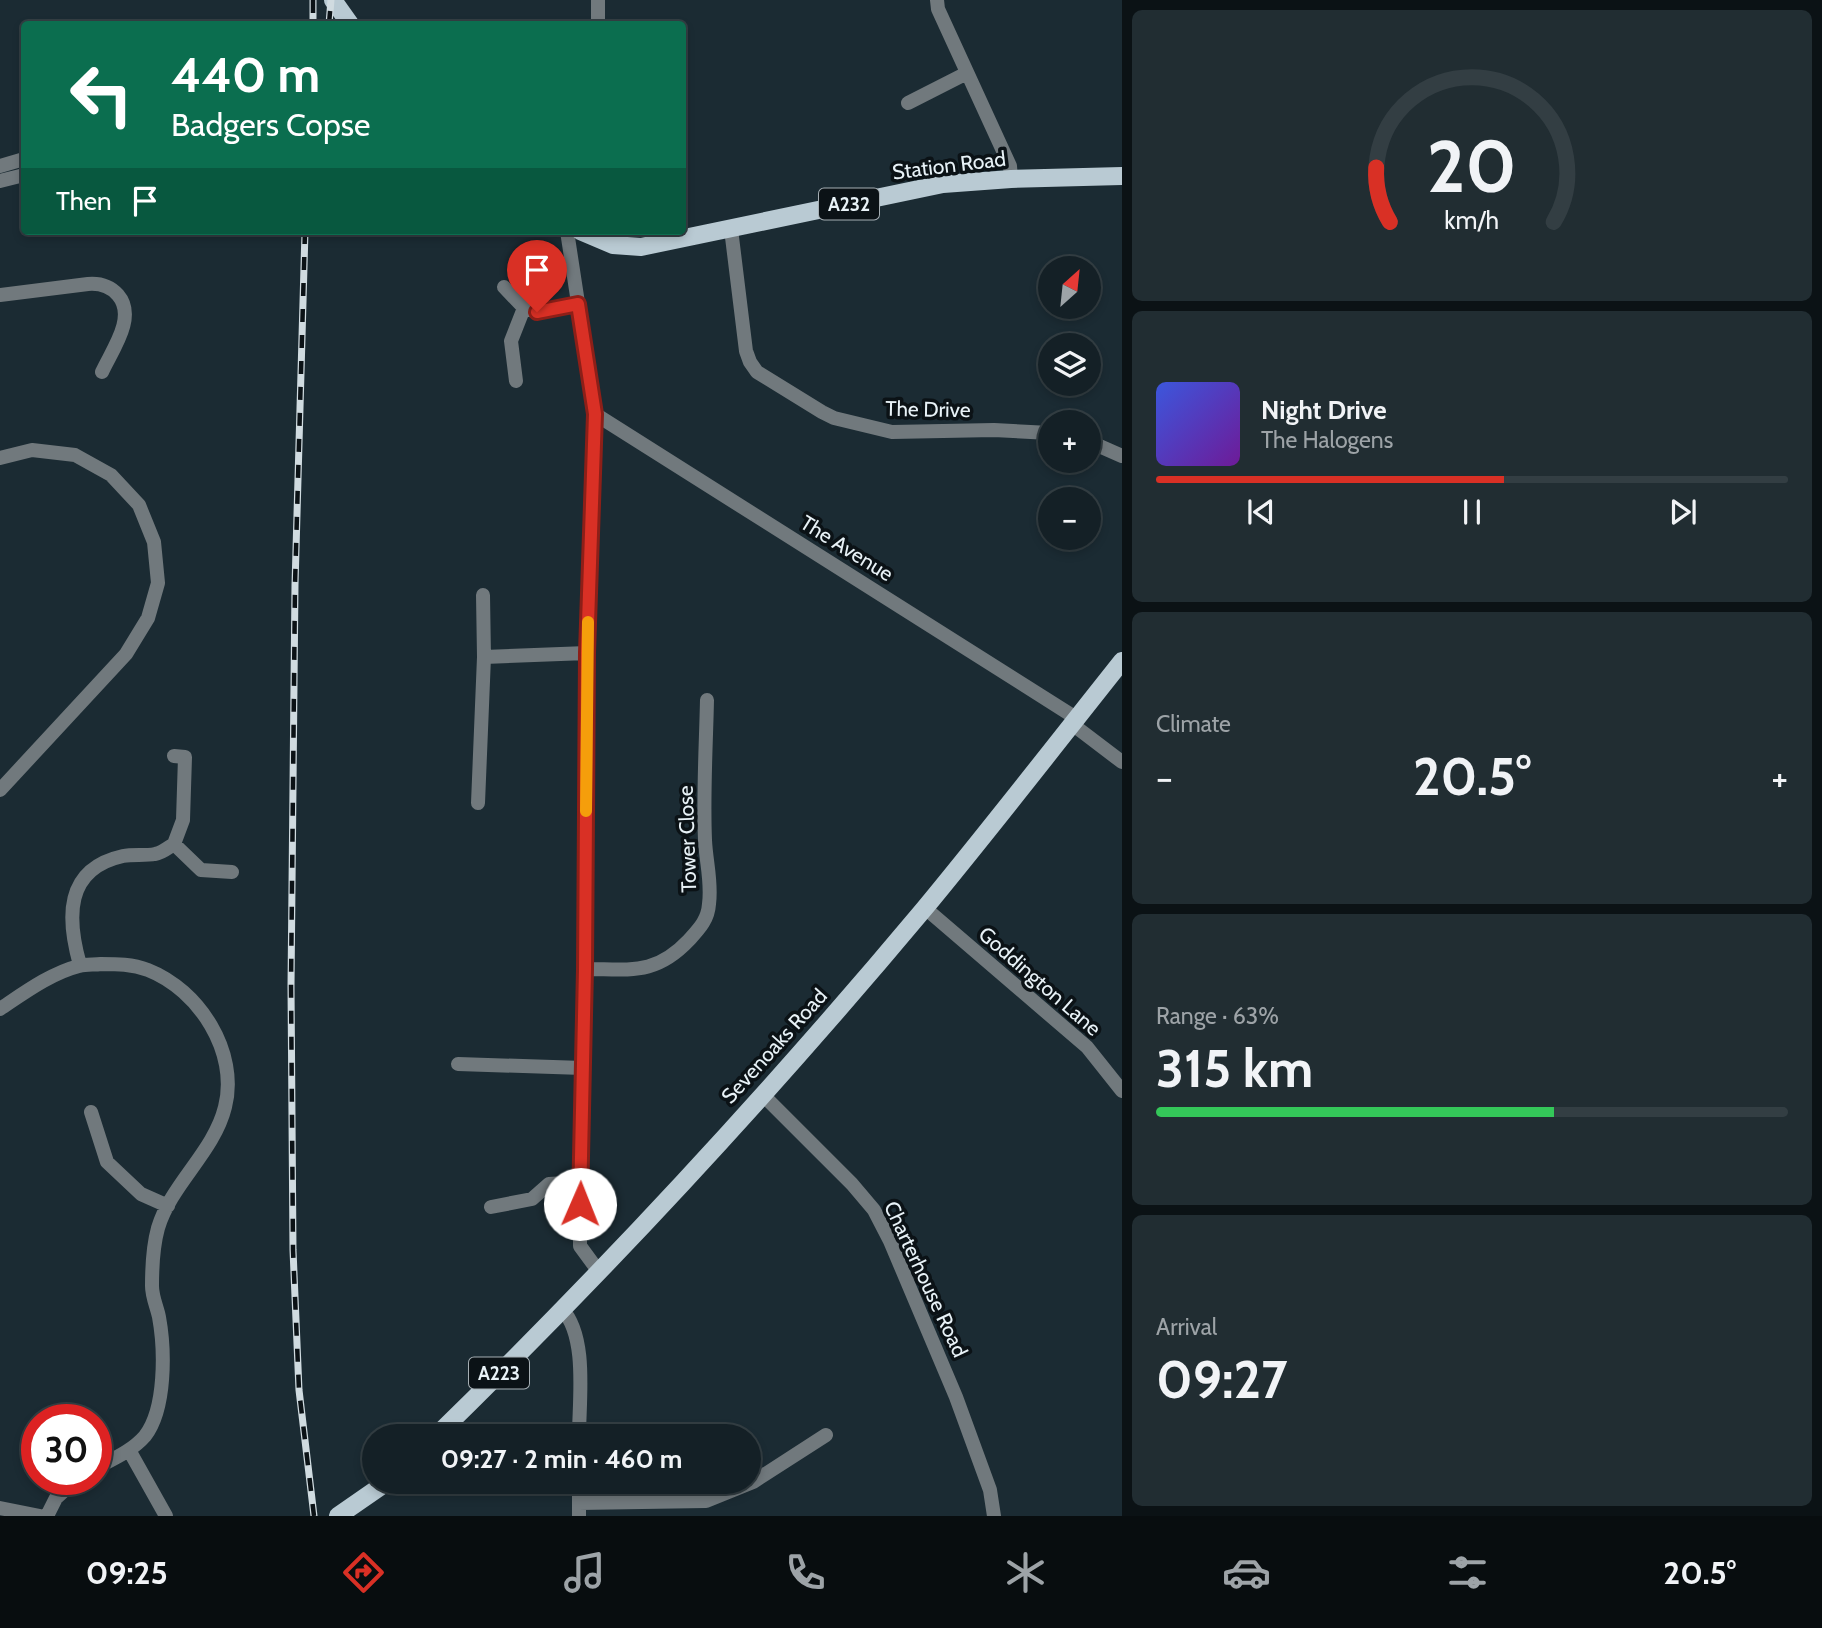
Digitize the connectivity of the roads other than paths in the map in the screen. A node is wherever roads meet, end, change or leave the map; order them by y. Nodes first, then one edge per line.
1 (598, 0) edge
2 (937, 0) edge
3 (334, 1) edge
4 (349, 21) edge
5 (598, 21) edge
6 (967, 73) junction
7 (908, 103) dead end
8 (21, 160) edge
9 (0, 166) edge
10 (21, 176) edge
11 (1122, 176) edge
12 (1011, 179) junction
13 (0, 181) edge
14 (731, 229) junction
15 (568, 235) edge
16 (592, 235) edge
17 (504, 287) dead end
18 (0, 295) edge
19 (578, 304) junction
20 (524, 308) junction
21 (102, 372) dead end
22 (516, 381) dead end
23 (595, 414) junction
24 (1038, 432) edge
25 (1101, 447) edge
26 (1122, 456) edge
27 (0, 458) edge
28 (483, 595) dead end
29 (587, 653) junction
30 (484, 657) junction
31 (1122, 661) edge
32 (707, 700) dead end
33 (1074, 721) junction
34 (174, 756) dead end
35 (1122, 762) edge
36 (0, 790) edge
37 (478, 803) dead end
38 (174, 844) junction
39 (232, 872) dead end
40 (925, 908) junction
41 (80, 965) junction
42 (585, 969) junction
43 (0, 1009) edge
44 (458, 1064) dead end
45 (583, 1068) junction
46 (1122, 1091) edge
47 (762, 1094) junction
48 (91, 1112) dead end
49 (580, 1182) junction
50 (168, 1206) junction
51 (491, 1207) dead end
52 (599, 1272) junction
53 (562, 1309) junction
54 (448, 1424) edge
55 (579, 1424) edge
56 (826, 1435) dead end
57 (129, 1450) junction
58 (112, 1459) edge
59 (370, 1494) edge
60 (59, 1495) edge
61 (0, 1508) edge
62 (579, 1510) edge
63 (40, 1516) edge
64 (47, 1516) edge
65 (166, 1516) edge
66 (338, 1516) edge
67 (994, 1516) edge

1 - 5 street
2 - 6 street
3 - 4 main road
6 - 7 street
6 - 12 street
8 - 9 street
10 - 13 street
11 - 12 main road, Station Road / A232
12 - 14 main road, Station Road / A232
14 - 16 main road, Station Road / A232
14 - 24 street, The Drive
15 - 19 street
17 - 20 street
18 - 21 street
19 - 20 street
19 - 23 street
20 - 22 street
23 - 29 street
23 - 33 street, The Avenue
25 - 26 street
27 - 36 street
28 - 30 street
29 - 30 street
29 - 42 street
30 - 37 street
31 - 33 main road, Sevenoaks Road
32 - 42 street, Tower Close
33 - 35 street, The Avenue
33 - 40 main road, Sevenoaks Road
34 - 38 street
38 - 39 street
38 - 41 street
40 - 46 street, Goddington Lane
40 - 47 main road, Sevenoaks Road
41 - 43 street
41 - 50 street
42 - 45 street
44 - 45 street
45 - 49 street
47 - 52 main road, Sevenoaks Road
47 - 67 street, Charterhouse Road
48 - 50 street
49 - 51 street
49 - 52 street
50 - 57 street
52 - 53 main road, Sevenoaks Road
53 - 54 main road, Sevenoaks Road / A223
53 - 55 street
56 - 62 street
57 - 58 street
57 - 65 street
59 - 66 main road
60 - 64 street
61 - 63 street

